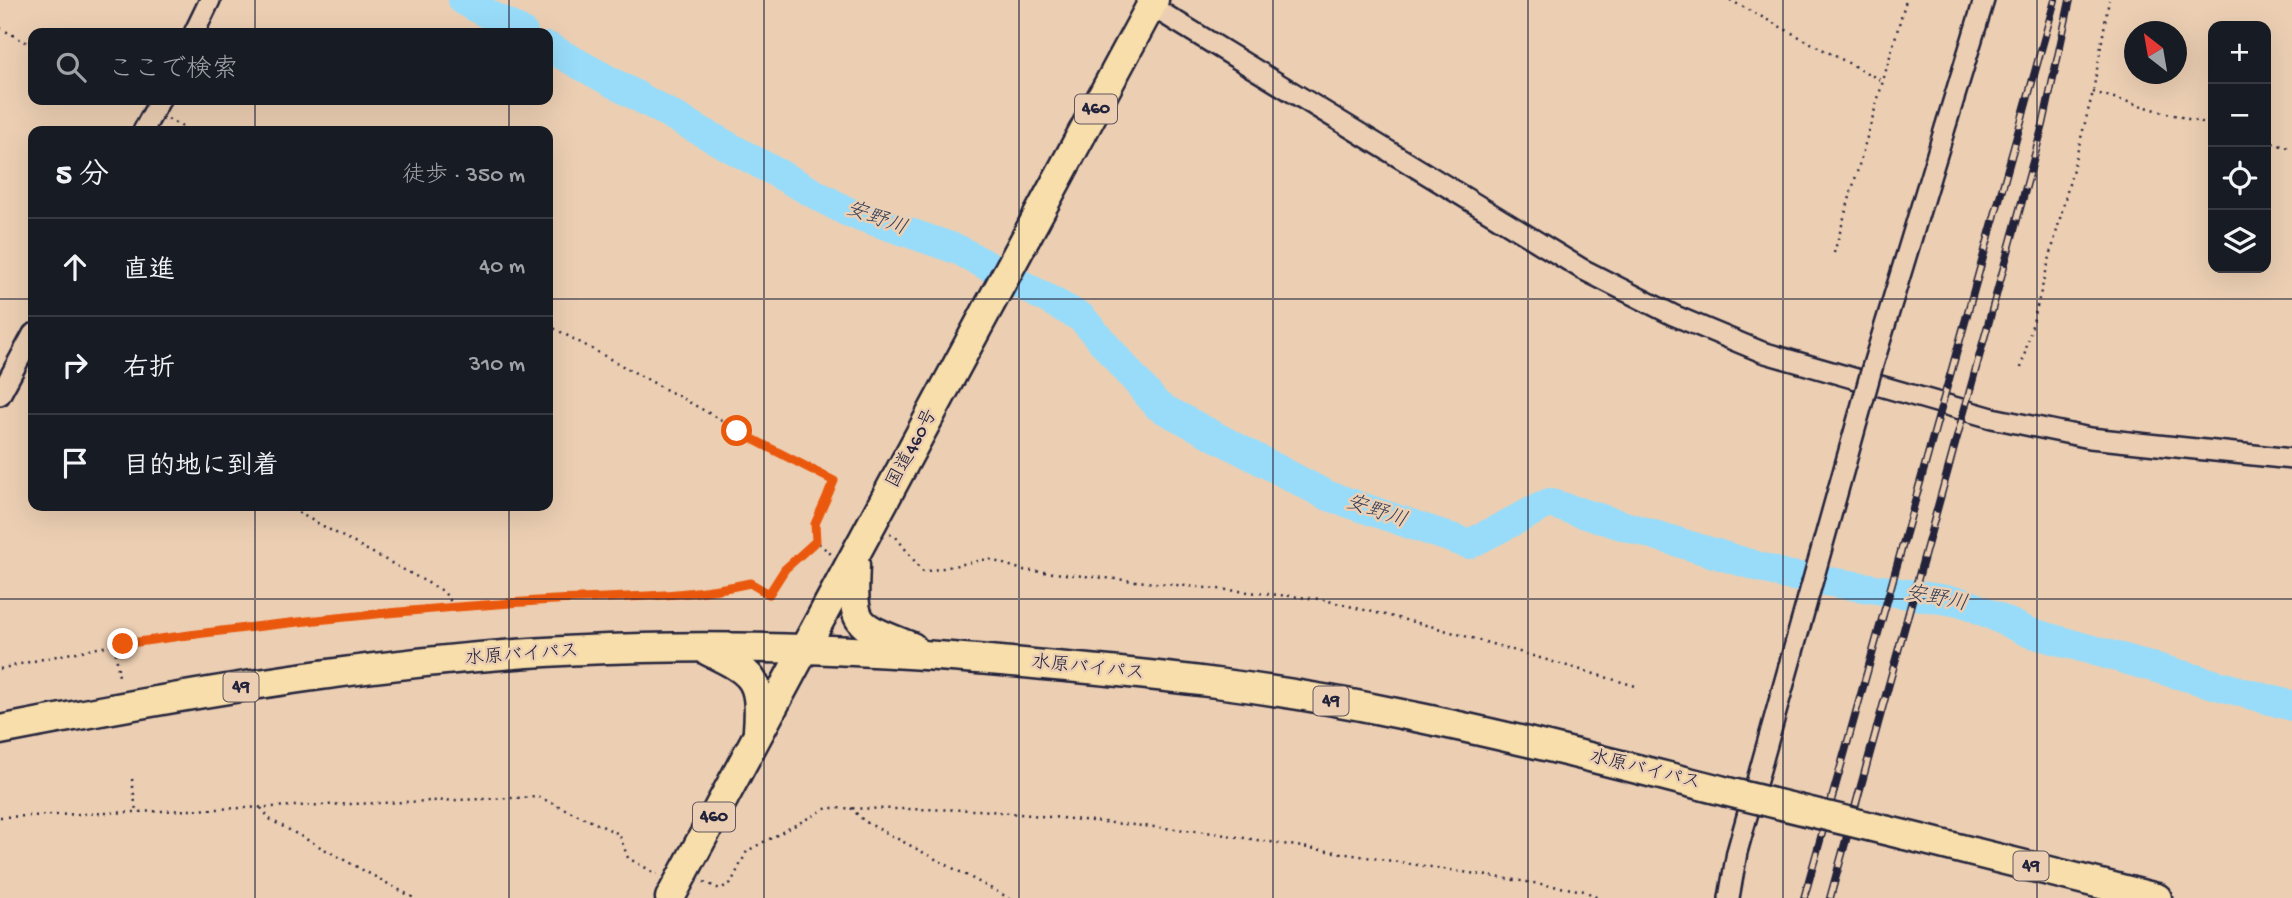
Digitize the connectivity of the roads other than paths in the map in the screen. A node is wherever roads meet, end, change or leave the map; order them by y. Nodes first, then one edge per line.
1 (211, 0) edge
2 (1984, 0) edge
3 (1153, 3) edge
4 (197, 28) edge
5 (157, 106) edge
6 (146, 126) edge
7 (28, 343) edge
8 (0, 395) edge
9 (2292, 458) edge
10 (855, 557) junction
11 (703, 648) junction
12 (805, 649) junction
13 (931, 654) junction
14 (0, 730) edge
15 (757, 737) junction
16 (677, 885) edge
17 (1729, 898) edge
18 (2157, 898) edge

1 - 4 street
2 - 17 street, bridge
3 - 9 street
3 - 10 highway, 国道460号 / 460
5 - 6 street
7 - 8 street
10 - 12 highway, 国道460号 / 460
10 - 13 highway
11 - 12 highway, 水原バイパス / 49
11 - 14 highway, 水原バイパス / 49
11 - 15 highway
12 - 13 highway, 水原バイパス / 49
12 - 15 highway, 国道460号 / 460
13 - 18 highway, 水原バイパス / 49, bridge
15 - 16 highway, 国道460号 / 460

